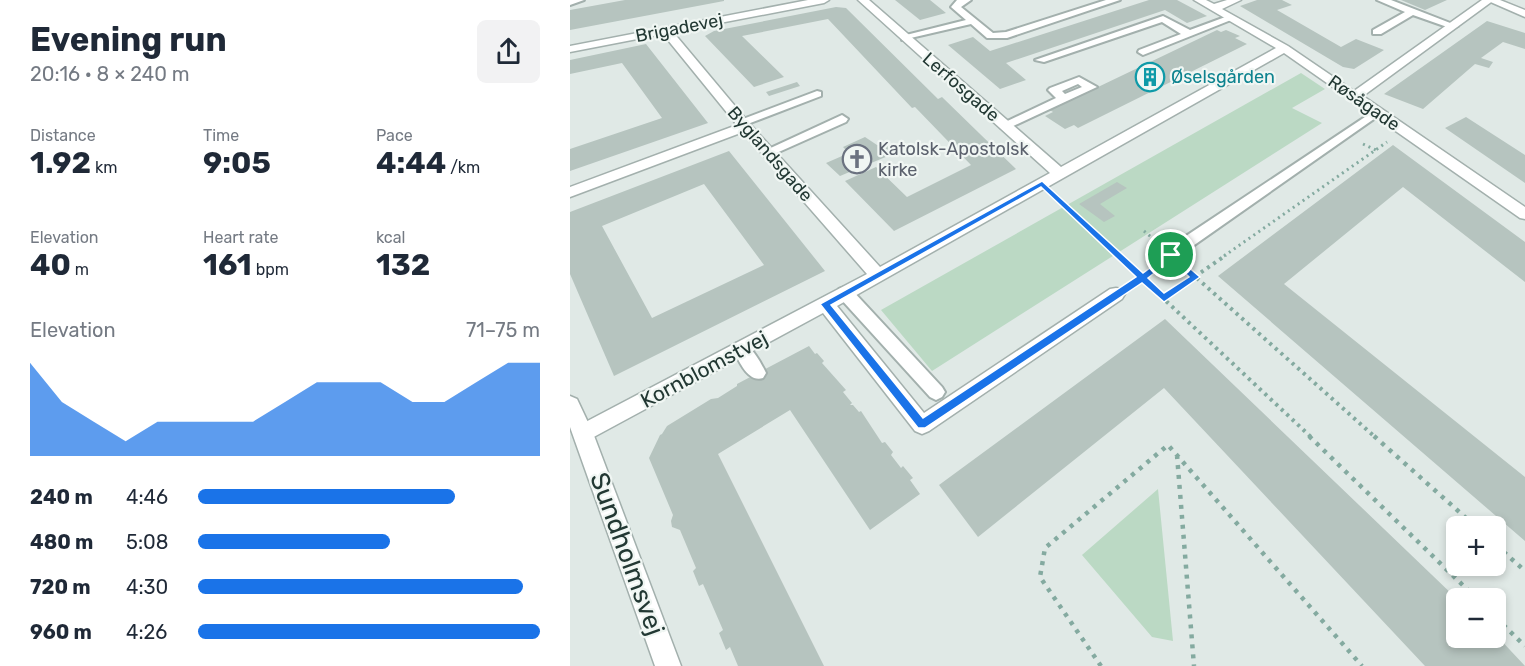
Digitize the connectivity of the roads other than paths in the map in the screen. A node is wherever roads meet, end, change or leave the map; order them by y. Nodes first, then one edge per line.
1 (579, 0) edge
2 (820, 0) edge
3 (863, 0) edge
4 (966, 0) edge
5 (1115, 0) edge
6 (1199, 0) edge
7 (1236, 0) edge
8 (1382, 0) edge
9 (1490, 0) edge
10 (570, 2) edge
11 (1214, 8) junction
12 (1413, 11) junction
13 (1525, 14) edge
14 (1231, 18) junction
15 (973, 21) junction
16 (1453, 26) junction
17 (665, 30) junction
18 (1377, 32) dead end
19 (1189, 34) junction
20 (906, 38) junction
21 (1284, 48) junction
22 (570, 49) edge
23 (1143, 52) dead end
24 (1040, 60) dead end
25 (817, 94) dead end
26 (1355, 96) junction
27 (1064, 99) dead end
28 (1377, 112) junction
29 (842, 119) dead end
30 (743, 124) junction
31 (1005, 125) junction
32 (768, 152) junction
33 (1059, 173) junction
34 (570, 192) edge
35 (1525, 214) edge
36 (1185, 244) dead end
37 (878, 276) junction
38 (845, 293) junction
39 (1116, 294) road end
40 (825, 304) junction
41 (741, 348) junction
42 (757, 374) dead end
43 (936, 392) dead end
44 (571, 408) edge
45 (583, 433) junction
46 (668, 666) edge

1 - 10 lane
2 - 17 street, Brigadevej
3 - 20 street, Lerfosgade
4 - 15 lane
5 - 15 lane
6 - 11 street, Røsågade
7 - 11 street
8 - 12 lane
9 - 13 street
9 - 16 street
11 - 14 street, Røsågade
12 - 16 lane
12 - 18 lane
14 - 19 lane
14 - 21 street, Røsågade
15 - 20 lane
16 - 26 street
17 - 22 street, Brigadevej
17 - 30 street, Byglandsgade
19 - 23 lane
19 - 24 lane
20 - 31 street, Lerfosgade
21 - 26 street, Røsågade
21 - 33 street, Kornblomstvej
25 - 30 lane
26 - 28 street, Røsågade
27 - 31 lane
28 - 35 street, Røsågade
28 - 36 lane
29 - 32 lane
30 - 32 street, Byglandsgade
30 - 34 street
31 - 33 street, Lerfosgade
32 - 37 street, Byglandsgade
33 - 37 street, Kornblomstvej
37 - 38 street, Kornblomstvej
38 - 40 street, Kornblomstvej
38 - 43 lane
39 - 40 street
40 - 41 street, Kornblomstvej
41 - 42 lane
41 - 45 street, Kornblomstvej
44 - 45 street, Sundholmsvej
45 - 46 street, Sundholmsvej

